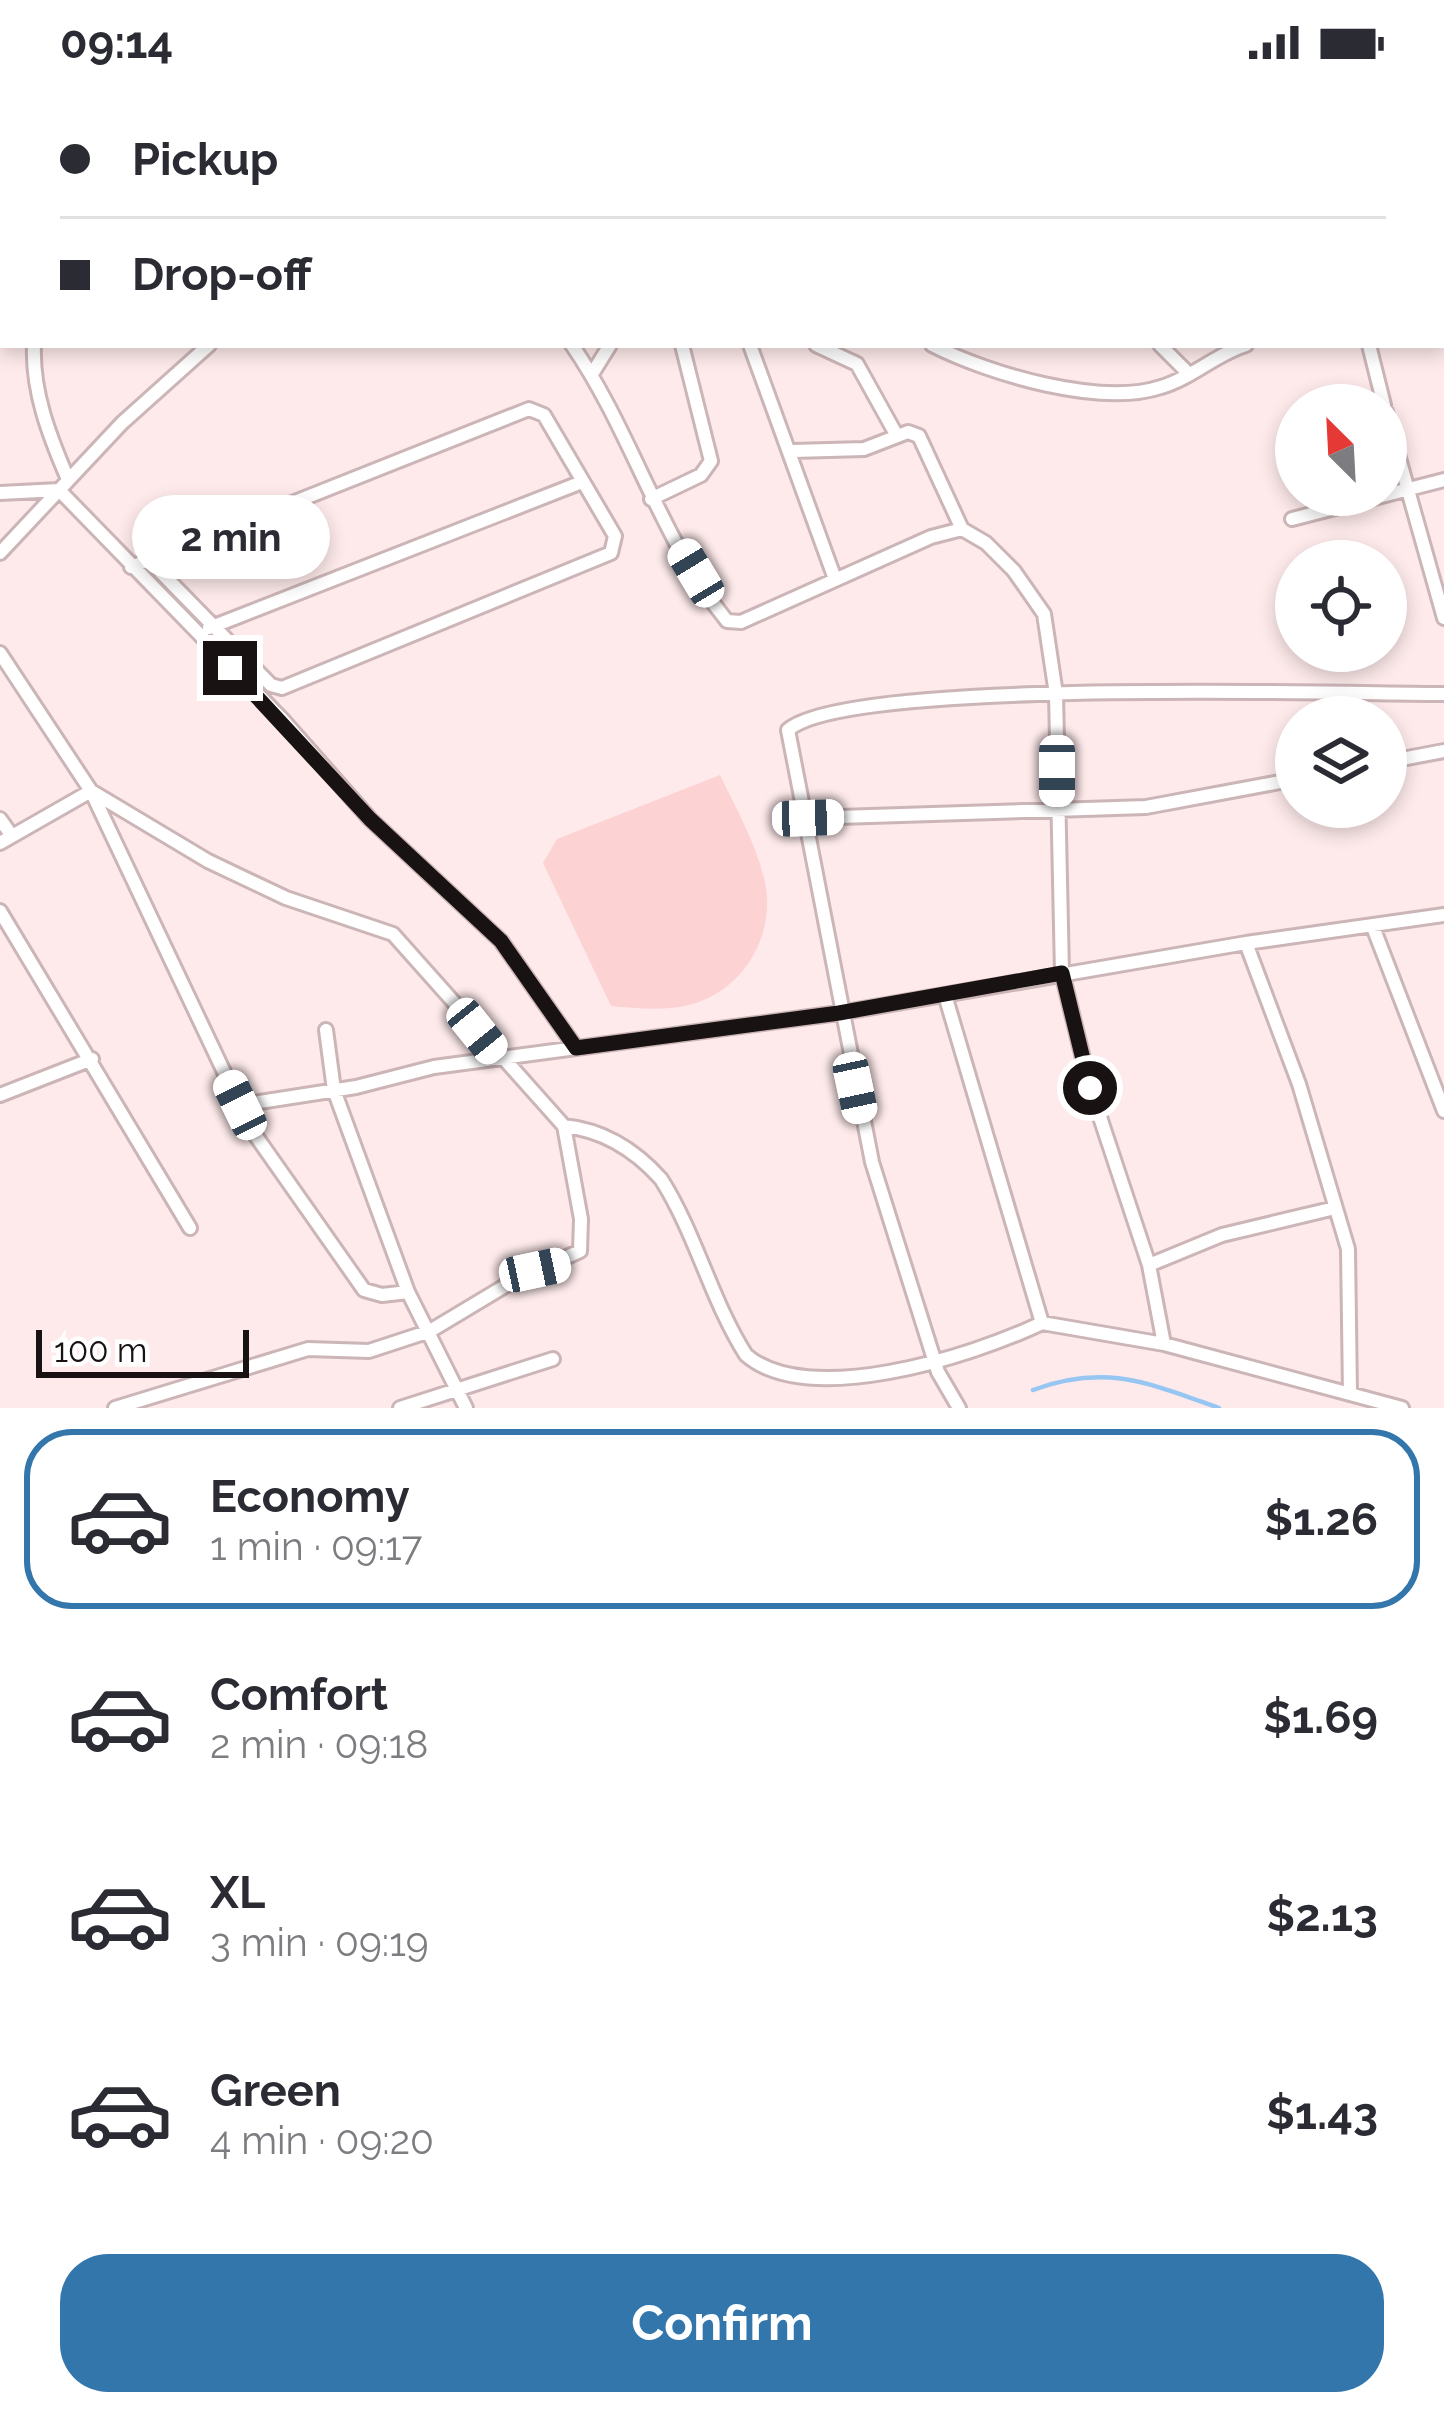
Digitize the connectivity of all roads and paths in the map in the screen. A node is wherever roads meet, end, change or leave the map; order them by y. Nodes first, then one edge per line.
1 (34, 348) edge
2 (206, 348) edge
3 (574, 348) edge
4 (608, 348) edge
5 (683, 348) edge
6 (751, 348) edge
7 (822, 348) edge
8 (940, 348) edge
9 (1163, 348) edge
10 (1231, 348) edge
11 (1370, 348) edge
12 (592, 374) junction
13 (1189, 374) junction
14 (1379, 384) edge
15 (897, 436) junction
16 (793, 451) junction
17 (1444, 480) edge
18 (582, 482) junction
19 (63, 484) junction
20 (1407, 484) edge
21 (1409, 491) junction
22 (0, 494) edge
23 (651, 499) junction
24 (1292, 519) dead end
25 (962, 530) junction
26 (0, 553) edge
27 (148, 560) junction
28 (130, 567) junction
29 (836, 579) junction
30 (1444, 618) edge
31 (209, 628) junction
32 (0, 653) edge
33 (1056, 694) junction
34 (1444, 694) edge
35 (1444, 751) edge
36 (1407, 758) edge
37 (1275, 782) edge
38 (91, 791) junction
39 (1057, 810) junction
40 (808, 818) junction
41 (0, 819) edge
42 (6, 840) edge
43 (0, 911) edge
44 (1444, 915) edge
45 (1373, 927) junction
46 (1246, 943) junction
47 (1062, 973) junction
48 (945, 995) junction
49 (839, 1013) junction
50 (326, 1030) dead end
51 (576, 1048) junction
52 (92, 1059) junction
53 (500, 1060) junction
54 (334, 1090) junction
55 (0, 1095) edge
56 (240, 1105) junction
57 (1444, 1111) edge
58 (564, 1126) junction
59 (1335, 1208) junction
60 (190, 1228) dead end
61 (1149, 1265) junction
62 (408, 1292) junction
63 (1042, 1323) junction
64 (430, 1331) junction
65 (1164, 1344) junction
66 (553, 1359) dead end
67 (938, 1372) junction
68 (883, 1390) dead end
69 (459, 1392) junction
70 (800, 1394) dead end
71 (1349, 1394) junction
72 (115, 1408) edge
73 (400, 1408) edge
74 (466, 1408) edge
75 (959, 1408) edge
76 (1402, 1408) edge

1 - 19 street
2 - 19 street
3 - 12 street
4 - 12 street
5 - 23 street
6 - 16 street
7 - 15 street
8 - 13 street
9 - 13 street
10 - 13 street
11 - 14 street
12 - 23 street
15 - 16 street
15 - 25 street
16 - 29 street
17 - 21 street
18 - 27 street
18 - 31 street
18 - 31 street
19 - 22 street
19 - 26 street
19 - 28 street
20 - 21 street
21 - 24 street
21 - 30 street
23 - 29 street
25 - 29 street
25 - 33 street
27 - 28 street
27 - 31 street
28 - 51 street
32 - 38 street
33 - 34 street
33 - 39 street
33 - 40 street
35 - 36 street
37 - 39 street
38 - 42 street
38 - 53 street
38 - 56 street
39 - 40 street
39 - 47 street
40 - 49 street
41 - 42 street
43 - 52 street
44 - 45 street
45 - 46 street
45 - 57 street
46 - 47 street
46 - 59 street
47 - 48 street
47 - 61 street
48 - 49 street
48 - 63 street
49 - 51 street
49 - 67 street
50 - 54 street
51 - 53 street
52 - 55 street
52 - 60 street
53 - 54 street
53 - 58 street
54 - 56 street
54 - 62 street
56 - 62 street
58 - 64 street
58 - 70 street
59 - 61 street
59 - 71 street
61 - 65 street
62 - 64 street
63 - 65 street
63 - 67 street
64 - 69 street
64 - 72 street
65 - 71 street
66 - 69 street
67 - 68 street
67 - 75 street
69 - 73 street
69 - 74 street
71 - 76 street

